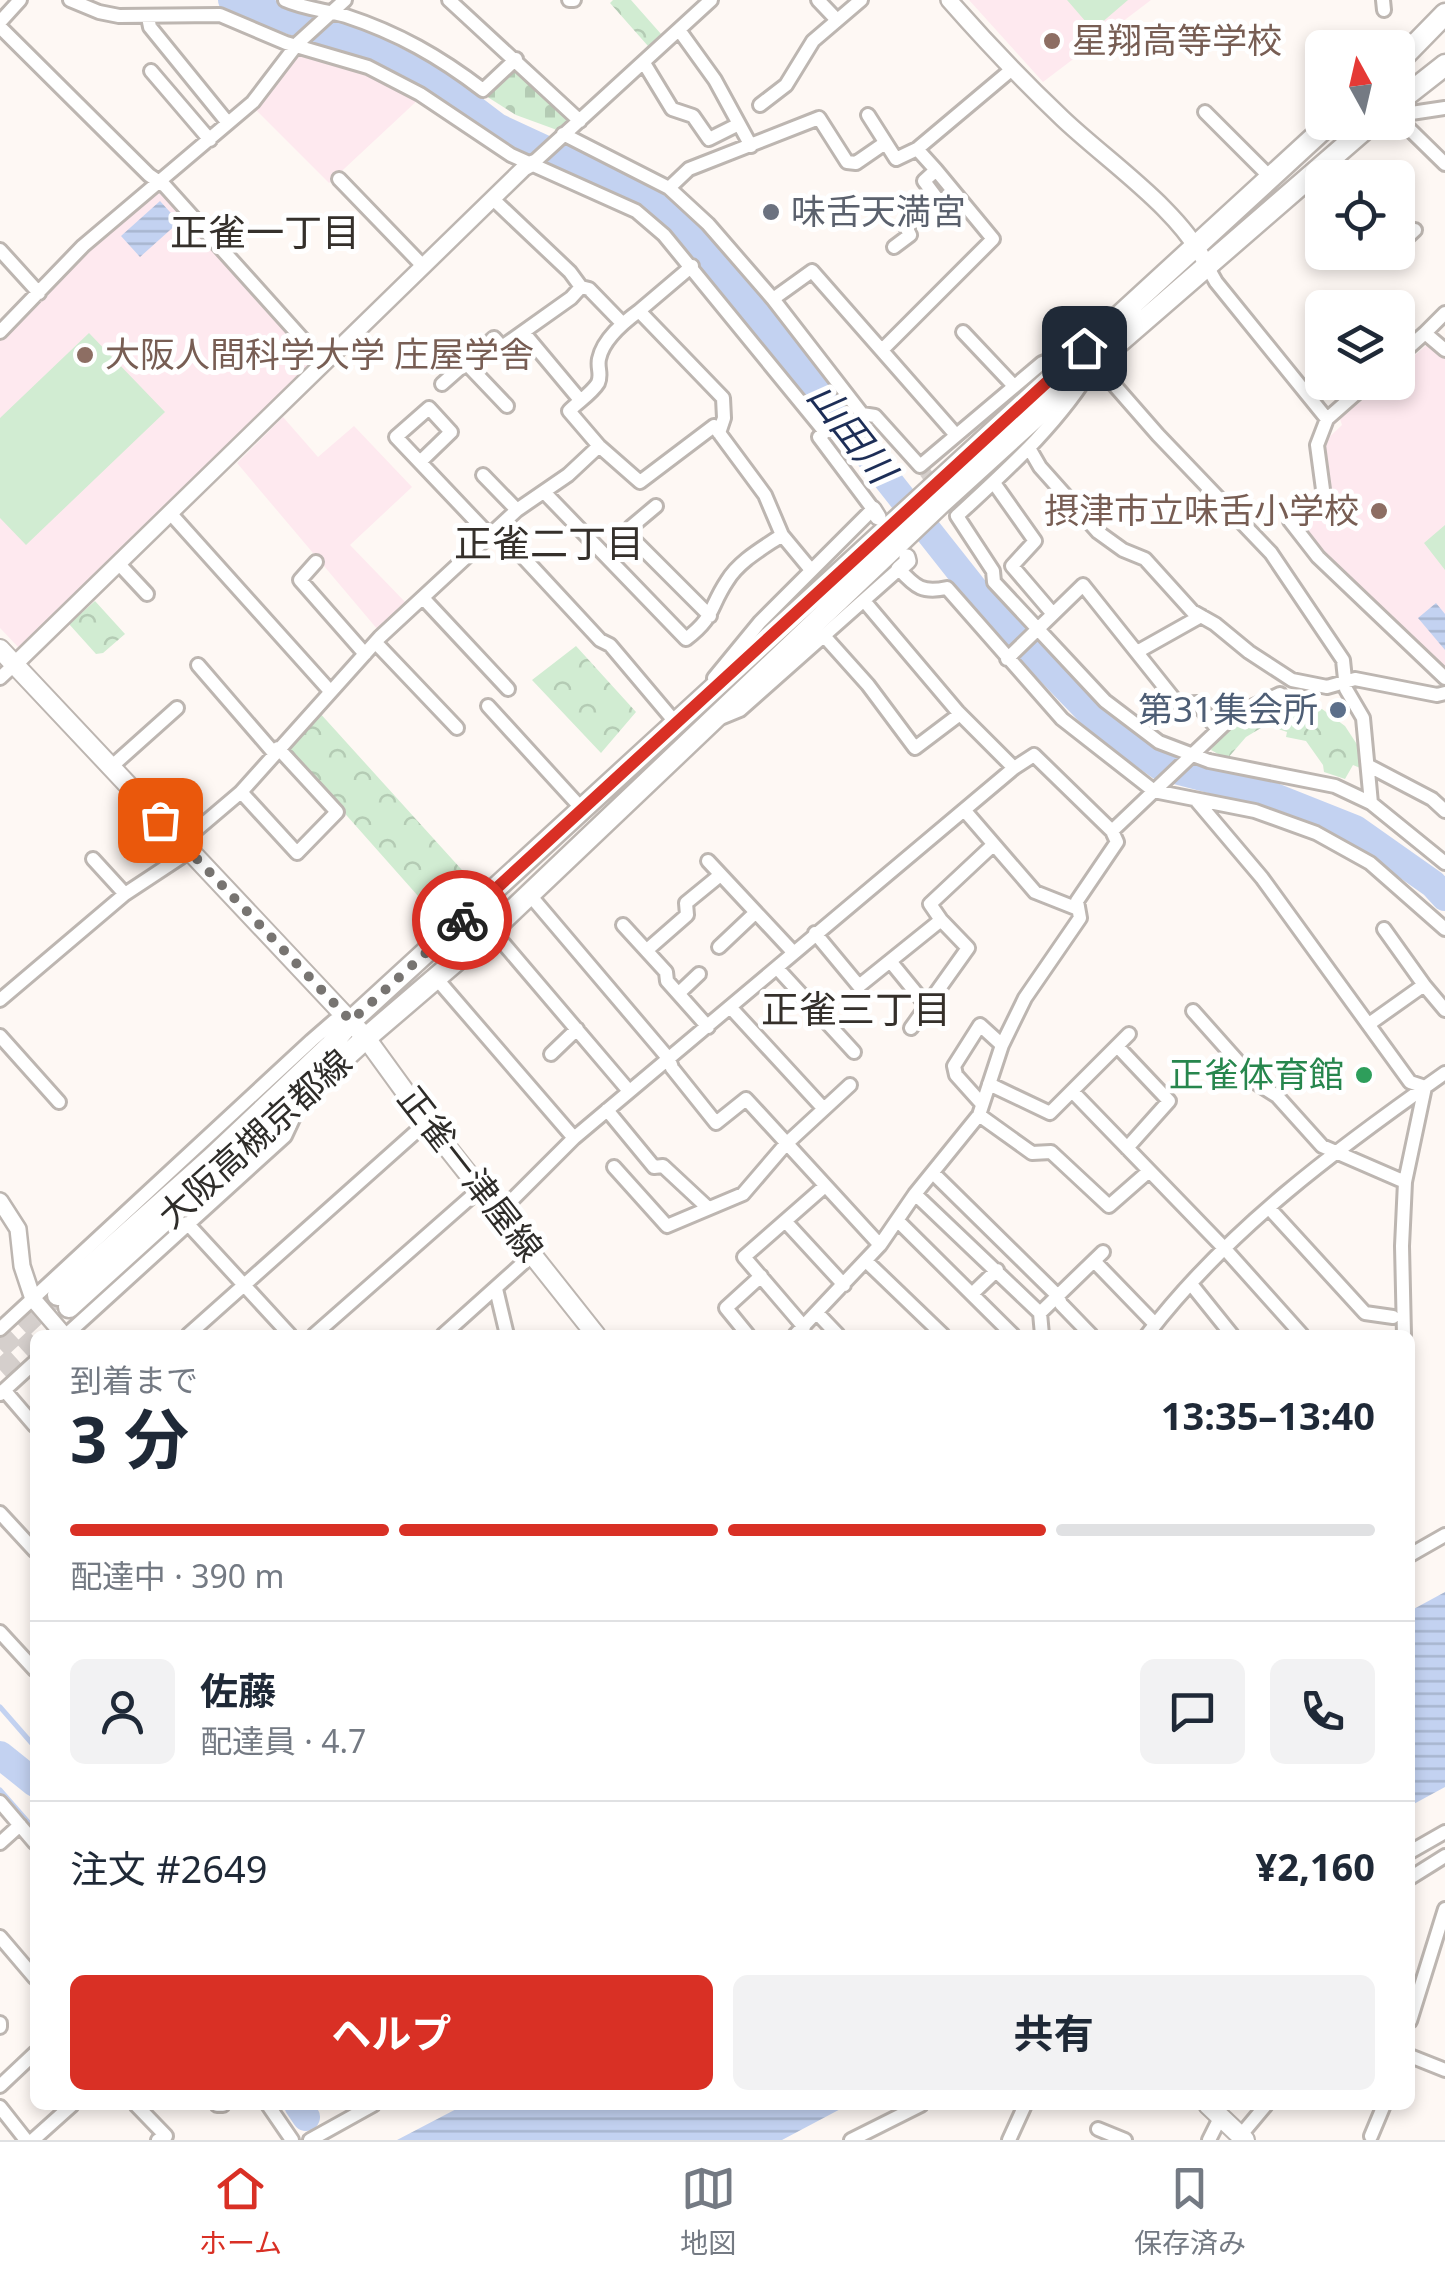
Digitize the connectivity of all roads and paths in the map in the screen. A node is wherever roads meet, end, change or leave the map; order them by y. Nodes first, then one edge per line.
1 (20, 0) edge
2 (70, 0) edge
3 (286, 0) edge
4 (345, 0) edge
5 (450, 0) edge
6 (711, 0) edge
7 (818, 0) edge
8 (861, 0) edge
9 (949, 0) edge
10 (1436, 0) edge
11 (200, 8) edge
12 (329, 14) junction
13 (1445, 14) edge
14 (148, 17) junction
15 (837, 20) junction
16 (0, 24) edge
17 (679, 30) junction
18 (297, 44) junction
19 (1415, 45) edge
20 (516, 59) junction
21 (644, 62) junction
22 (1445, 65) edge
23 (1011, 70) junction
24 (153, 81) dead end
25 (1415, 89) edge
26 (760, 105) dead end
27 (1445, 108) edge
28 (1205, 112) dead end
29 (1415, 113) edge
30 (868, 114) dead end
31 (580, 121) junction
32 (228, 123) junction
33 (739, 124) junction
34 (1415, 133) edge
35 (563, 134) junction
36 (210, 140) junction
37 (1311, 140) edge
38 (1356, 140) edge
39 (885, 143) junction
40 (750, 146) junction
41 (917, 149) junction
42 (1336, 160) edge
43 (532, 164) junction
44 (1445, 164) edge
45 (936, 170) junction
46 (1270, 177) junction
47 (339, 179) dead end
48 (158, 182) junction
49 (669, 188) junction
50 (1305, 188) edge
51 (494, 200) junction
52 (1197, 244) junction
53 (894, 247) dead end
54 (0, 250) edge
55 (423, 266) junction
56 (692, 266) junction
57 (1208, 266) junction
58 (581, 287) junction
59 (39, 293) junction
60 (773, 299) junction
61 (639, 311) junction
62 (1445, 313) edge
63 (622, 323) junction
64 (2, 325) edge
65 (963, 332) dead end
66 (524, 333) junction
67 (1425, 333) junction
68 (1415, 342) edge
69 (882, 350) junction
70 (1445, 350) edge
71 (1090, 355) junction
72 (324, 362) junction
73 (466, 362) junction
74 (442, 384) dead end
75 (1014, 386) junction
76 (580, 400) junction
77 (1349, 400) edge
78 (506, 406) dead end
79 (1327, 419) junction
80 (719, 433) junction
81 (956, 435) junction
82 (599, 446) junction
83 (1029, 448) junction
84 (420, 462) dead end
85 (483, 474) dead end
86 (994, 483) junction
87 (544, 492) junction
88 (938, 493) junction
89 (656, 506) dead end
90 (517, 510) junction
91 (171, 514) junction
92 (493, 532) junction
93 (782, 535) junction
94 (892, 536) junction
95 (316, 562) dead end
96 (119, 564) junction
97 (811, 570) junction
98 (147, 594) dead end
99 (423, 598) junction
100 (865, 602) junction
101 (1052, 614) junction
102 (710, 616) junction
103 (1202, 616) junction
104 (1038, 628) junction
105 (825, 637) junction
106 (376, 643) junction
107 (0, 648) edge
108 (1138, 652) junction
109 (365, 654) junction
110 (1007, 659) junction
111 (15, 664) junction
112 (198, 666) dead end
113 (0, 678) edge
114 (1445, 678) edge
115 (1344, 680) junction
116 (508, 690) dead end
117 (330, 691) junction
118 (1445, 693) edge
119 (1280, 694) dead end
120 (695, 704) junction
121 (488, 706) dead end
122 (177, 708) dead end
123 (960, 714) junction
124 (676, 722) junction
125 (711, 722) junction
126 (457, 728) dead end
127 (1218, 730) junction
128 (276, 751) junction
129 (1196, 754) junction
130 (1369, 766) junction
131 (111, 767) junction
132 (1014, 768) junction
133 (1154, 791) junction
134 (241, 792) junction
135 (1196, 800) junction
136 (1371, 804) junction
137 (583, 810) junction
138 (1445, 810) edge
139 (965, 811) junction
140 (1112, 831) junction
141 (993, 844) junction
142 (184, 846) junction
143 (93, 859) dead end
144 (708, 861) dead end
145 (1445, 863) edge
146 (720, 876) junction
147 (125, 894) junction
148 (529, 894) junction
149 (1078, 910) junction
150 (755, 912) junction
151 (941, 920) junction
152 (623, 925) dead end
153 (1445, 928) edge
154 (1384, 929) dead end
155 (492, 930) junction
156 (815, 933) junction
157 (719, 947) dead end
158 (647, 950) junction
159 (793, 952) junction
160 (890, 961) junction
161 (777, 968) junction
162 (699, 974) dead end
163 (436, 978) junction
164 (1424, 985) junction
165 (679, 992) junction
166 (0, 1000) edge
167 (926, 1005) junction
168 (731, 1008) junction
169 (1445, 1010) edge
170 (1193, 1012) dead end
171 (351, 1021) junction
172 (1369, 1024) junction
173 (708, 1027) junction
174 (911, 1028) dead end
175 (578, 1029) junction
176 (1129, 1034) dead end
177 (0, 1036) edge
178 (366, 1038) junction
179 (1002, 1045) junction
180 (1117, 1046) junction
181 (854, 1052) dead end
182 (551, 1054) dead end
183 (669, 1059) junction
184 (1445, 1073) edge
185 (989, 1084) junction
186 (850, 1085) dead end
187 (1425, 1088) junction
188 (629, 1091) junction
189 (1072, 1091) junction
190 (303, 1097) junction
191 (59, 1102) dead end
192 (824, 1109) junction
193 (607, 1110) junction
194 (981, 1110) junction
195 (428, 1122) junction
196 (574, 1138) junction
197 (785, 1145) junction
198 (1126, 1148) junction
199 (1334, 1153) junction
200 (614, 1167) dead end
201 (1149, 1170) junction
202 (933, 1173) junction
203 (1406, 1182) junction
204 (825, 1186) junction
205 (480, 1189) junction
206 (916, 1194) junction
207 (0, 1202) edge
208 (707, 1207) junction
209 (1269, 1208) junction
210 (499, 1213) junction
211 (898, 1220) junction
212 (786, 1221) junction
213 (187, 1224) junction
214 (880, 1245) junction
215 (1225, 1249) junction
216 (532, 1254) junction
217 (866, 1261) junction
218 (997, 1270) junction
219 (761, 1276) junction
220 (1190, 1284) junction
221 (243, 1285) junction
222 (844, 1285) junction
223 (496, 1289) junction
224 (972, 1294) junction
225 (1058, 1296) junction
226 (33, 1298) junction
227 (1040, 1313) junction
228 (818, 1314) junction
229 (1392, 1317) dead end
230 (0, 1328) edge
231 (61, 1330) edge
232 (70, 1330) edge
233 (194, 1330) edge
234 (285, 1330) edge
235 (320, 1330) edge
236 (449, 1330) edge
237 (505, 1330) edge
238 (592, 1330) edge
239 (744, 1330) edge
240 (799, 1330) edge
241 (801, 1330) edge
242 (833, 1330) edge
243 (939, 1330) edge
244 (1008, 1330) edge
245 (1042, 1330) edge
246 (1085, 1330) edge
247 (1151, 1330) edge
248 (1228, 1330) edge
249 (1298, 1330) edge
250 (1404, 1330) edge
251 (30, 1367) edge
252 (2, 1392) edge
253 (30, 1421) edge
254 (0, 1513) edge
255 (1445, 1535) edge
256 (30, 1546) edge
257 (1415, 1552) edge
258 (0, 1632) edge
259 (30, 1665) edge
260 (0, 1802) edge
261 (20, 1825) junction
262 (1444, 1834) edge
263 (30, 1837) edge
264 (0, 1843) edge
265 (1415, 1849) edge
266 (1445, 1856) edge
267 (1415, 1875) edge
268 (1445, 1909) edge
269 (0, 1938) edge
270 (30, 1972) edge
271 (1415, 2005) edge
272 (30, 2058) edge
273 (1415, 2058) edge
274 (1445, 2070) edge
275 (0, 2086) edge
276 (0, 2107) edge
277 (66, 2110) edge
278 (141, 2110) edge
279 (271, 2110) edge
280 (364, 2110) edge
281 (911, 2110) edge
282 (1023, 2110) edge
283 (1262, 2110) edge
284 (1382, 2110) edge
285 (1214, 2111) edge
286 (1098, 2129) dead end
287 (1371, 2136) dead end
288 (1242, 2138) edge
289 (853, 2139) edge
290 (30, 2140) edge
291 (158, 2140) edge
292 (292, 2140) edge
293 (310, 2140) edge
294 (1009, 2140) edge
295 (1124, 2140) edge
296 (1210, 2140) edge

1 - 16 street
2 - 14 street
3 - 12 street
4 - 12 street
5 - 20 street
6 - 17 street
7 - 15 street
8 - 15 street
9 - 23 street
10 - 13 street
11 - 14 street
11 - 18 street
12 - 18 street
12 - 20 street
13 - 19 main road
14 - 32 street
15 - 26 street
16 - 48 street
17 - 21 street
17 - 33 street
18 - 32 street
18 - 43 street
20 - 31 street
21 - 31 street
21 - 33 street
22 - 25 main road
23 - 41 street
23 - 52 street
24 - 36 street
27 - 29 street
28 - 46 street
30 - 39 street
31 - 35 street
32 - 36 street
33 - 40 street
34 - 44 street
35 - 43 street
35 - 49 street
36 - 48 street
37 - 46 main road, 大阪高槻京都線
38 - 42 main road, 大阪高槻京都線
39 - 40 street
39 - 41 street
40 - 49 street
41 - 45 street
43 - 51 street
43 - 56 street
45 - 53 street
45 - 69 street
46 - 52 main road, 大阪高槻京都線
47 - 55 street
48 - 59 street
48 - 72 street
49 - 60 street
50 - 57 main road, 大阪高槻京都線
51 - 55 street
51 - 58 street
52 - 57 street
52 - 71 main road, 大阪高槻京都線
54 - 59 street
55 - 72 street
56 - 61 street
56 - 94 street
57 - 71 main road, 大阪高槻京都線
57 - 79 street
58 - 63 street
58 - 66 street
59 - 64 street
60 - 69 street
60 - 88 street
61 - 63 street
61 - 80 street
62 - 67 street
63 - 76 street
65 - 75 street
66 - 73 street
66 - 76 street
67 - 68 street
67 - 70 street
69 - 81 street
71 - 75 street
71 - 83 street
71 - 88 main road, 大阪高槻京都線
71 - 115 street
72 - 91 street
73 - 74 street
73 - 78 street
75 - 81 street
76 - 82 street
77 - 79 street
79 - 114 street
80 - 82 street
80 - 93 street
81 - 88 street
82 - 87 street
83 - 86 street
83 - 103 street
84 - 92 street
85 - 90 street
86 - 88 street
86 - 101 street
87 - 90 street
87 - 102 street
88 - 94 main road, 大阪高槻京都線
88 - 104 street
89 - 102 street
90 - 92 street
91 - 96 street
91 - 117 street
92 - 99 street
92 - 124 street
93 - 97 street
93 - 102 street
94 - 97 street
94 - 100 street
94 - 110 street
94 - 120 main road, 大阪高槻京都線
94 - 125 main road, 大阪高槻京都線
95 - 109 street
96 - 98 street
96 - 111 street
97 - 120 street
99 - 106 street
99 - 116 street
100 - 105 street
100 - 123 street
101 - 104 street
101 - 108 street
103 - 108 street
103 - 115 street
104 - 110 street
104 - 129 street
105 - 123 street
105 - 125 street
106 - 109 street
106 - 126 street
107 - 111 main road, 正雀一津屋線
108 - 127 street
109 - 117 street
110 - 133 street
111 - 113 street
111 - 131 main road, 正雀一津屋線
112 - 128 street
115 - 118 street
115 - 130 street
117 - 128 street
119 - 127 street
120 - 124 main road, 大阪高槻京都線
121 - 137 street
122 - 131 street
123 - 132 street
124 - 137 main road, 大阪高槻京都線
125 - 148 main road, 大阪高槻京都線
127 - 129 street
128 - 134 street
128 - 134 street
129 - 133 street
129 - 136 street
130 - 136 street
130 - 138 street
131 - 142 main road, 正雀一津屋線
132 - 139 street
132 - 140 street
133 - 135 street
133 - 140 street
134 - 142 street
135 - 153 street
135 - 172 street
136 - 145 street
137 - 171 main road, 大阪高槻京都線
139 - 141 street
139 - 156 street
140 - 149 street
141 - 149 street
141 - 151 street
142 - 147 street
142 - 171 main road, 正雀一津屋線
143 - 147 street
144 - 146 street
146 - 150 street
146 - 158 street
147 - 166 street
148 - 155 main road, 大阪高槻京都線
148 - 183 street
149 - 179 street
150 - 157 street
150 - 159 street
151 - 160 street
151 - 167 street
152 - 158 street
154 - 164 street
155 - 163 main road, 大阪高槻京都線
155 - 175 street
156 - 159 street
156 - 160 street
158 - 165 street
159 - 161 street
160 - 167 street
161 - 168 street
161 - 181 street
162 - 165 street
163 - 178 main road, 大阪高槻京都線
163 - 196 street
164 - 169 street
164 - 172 street
165 - 173 street
167 - 174 street
168 - 173 street
168 - 192 street
170 - 199 street
171 - 178 main road, 正雀一津屋線
171 - 190 main road, 大阪高槻京都線
171 - 226 street
172 - 187 street
173 - 183 street
175 - 182 street
175 - 188 street
176 - 180 street
177 - 191 street
178 - 190 main road, 大阪高槻京都線
178 - 195 main road, 正雀一津屋線
179 - 185 street
179 - 194 street
180 - 189 street
180 - 198 street
183 - 188 street
183 - 197 street
184 - 187 street
185 - 189 street
185 - 194 street
186 - 192 street
187 - 199 street
187 - 203 street
188 - 193 street
189 - 198 street
190 - 213 street
192 - 197 street
193 - 196 street
193 - 208 street
194 - 201 street
194 - 202 street
195 - 205 main road, 正雀一津屋線
195 - 221 street
196 - 210 street
197 - 204 street
197 - 208 street
198 - 201 street
199 - 203 street
199 - 209 street
200 - 208 street
201 - 215 street
202 - 206 street
202 - 225 street
203 - 250 street
204 - 212 street
204 - 214 street
205 - 210 main road, 正雀一津屋線
205 - 235 street
206 - 211 street
206 - 218 street
207 - 226 street
209 - 215 street
209 - 229 street
210 - 216 main road, 正雀一津屋線
211 - 214 street
211 - 224 street
212 - 219 street
212 - 222 street
213 - 221 street
213 - 232 street
214 - 217 street
215 - 220 street
215 - 249 street
216 - 223 street
216 - 238 main road, 正雀一津屋線
217 - 222 street
217 - 243 street
218 - 224 street
218 - 227 street
219 - 239 street
219 - 240 street
220 - 247 street
220 - 248 street
221 - 233 street
221 - 234 street
222 - 228 street
223 - 236 street
223 - 237 street
224 - 244 street
225 - 227 street
225 - 246 street
225 - 247 street
226 - 230 street
226 - 231 street
227 - 245 street
228 - 241 street
228 - 242 street
251 - 252 street
252 - 253 street
254 - 256 street
255 - 257 street
258 - 259 street
260 - 261 street
261 - 263 street
261 - 264 street
262 - 265 street
266 - 267 street
268 - 271 street
269 - 270 street
272 - 275 street
273 - 274 street
276 - 290 street
277 - 290 street
278 - 291 street
279 - 292 street
280 - 293 street
281 - 289 street
282 - 294 street
283 - 288 street
284 - 287 street
285 - 288 main road
285 - 296 street
286 - 295 street

